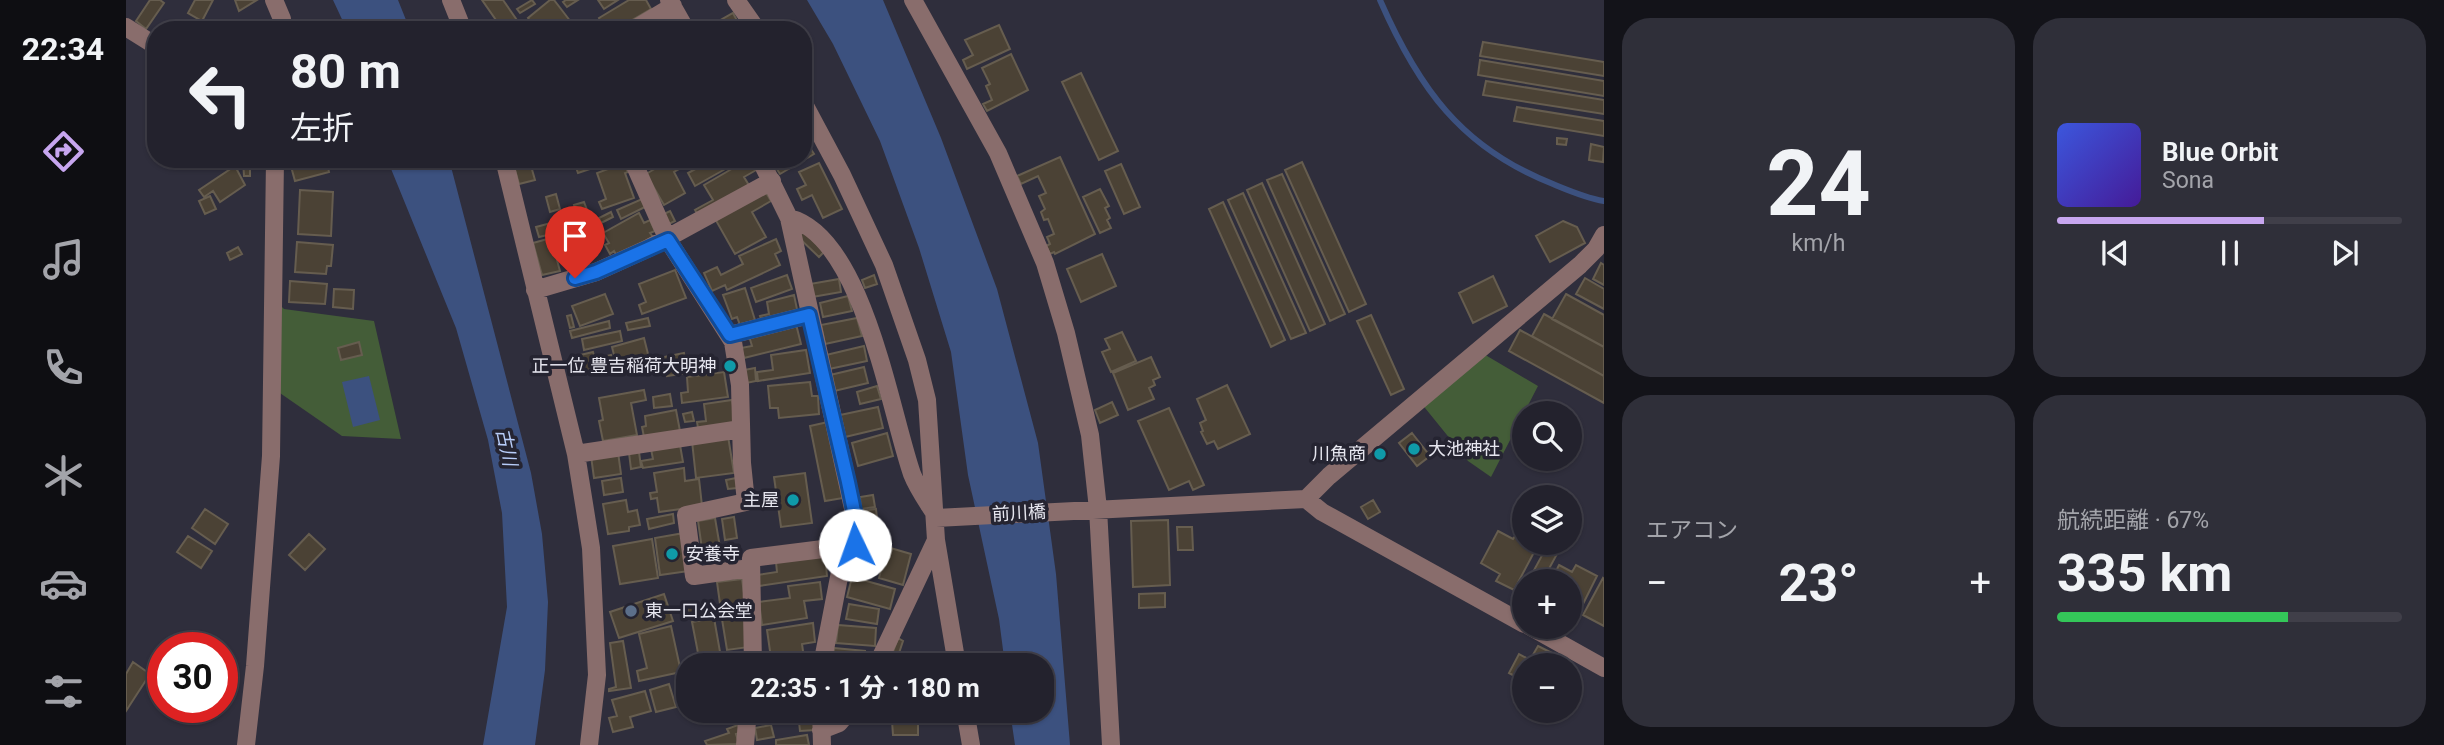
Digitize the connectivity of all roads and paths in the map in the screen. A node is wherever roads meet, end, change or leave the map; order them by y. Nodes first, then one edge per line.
1 (274, 0) edge
2 (451, 0) edge
3 (736, 0) edge
4 (913, 0) edge
5 (671, 3) edge
6 (282, 21) edge
7 (459, 21) edge
8 (646, 21) edge
9 (681, 21) edge
10 (751, 21) edge
11 (126, 27) edge
12 (147, 40) edge
13 (812, 119) edge
14 (275, 168) edge
15 (506, 168) edge
16 (636, 168) edge
17 (765, 168) edge
18 (772, 181) junction
19 (789, 218) junction
20 (1604, 235) edge
21 (668, 240) junction
22 (535, 290) junction
23 (809, 315) junction
24 (730, 335) junction
25 (741, 429) junction
26 (576, 454) junction
27 (1306, 499) junction
28 (1092, 509) junction
29 (944, 517) junction
30 (936, 540) junction
31 (855, 545) junction
32 (751, 563) junction
33 (1512, 617) edge
34 (1551, 639) edge
35 (753, 653) edge
36 (823, 653) edge
37 (883, 653) edge
38 (955, 653) edge
39 (1604, 668) edge
40 (747, 723) edge
41 (839, 723) edge
42 (967, 723) edge
43 (822, 738) edge
44 (246, 745) edge
45 (589, 745) edge
46 (746, 745) edge
47 (971, 745) edge
48 (1111, 745) edge

1 - 6 street
2 - 7 street
3 - 10 street
4 - 28 street
5 - 8 street
5 - 9 street
11 - 12 street
13 - 29 street
14 - 44 street
15 - 22 street
16 - 21 street
17 - 18 street
18 - 19 street
18 - 21 street
19 - 23 street
19 - 29 street
20 - 27 street
21 - 22 street
21 - 24 street
22 - 26 street
23 - 24 street
23 - 31 street
24 - 25 street
25 - 26 street
25 - 32 street
26 - 45 street
27 - 28 street, 前川橋
27 - 33 street
28 - 29 street, 前川橋
28 - 48 street
29 - 30 street
30 - 37 street
30 - 38 street
31 - 32 street
31 - 36 street
32 - 35 street
34 - 39 street
40 - 46 street
41 - 43 street
42 - 47 street

